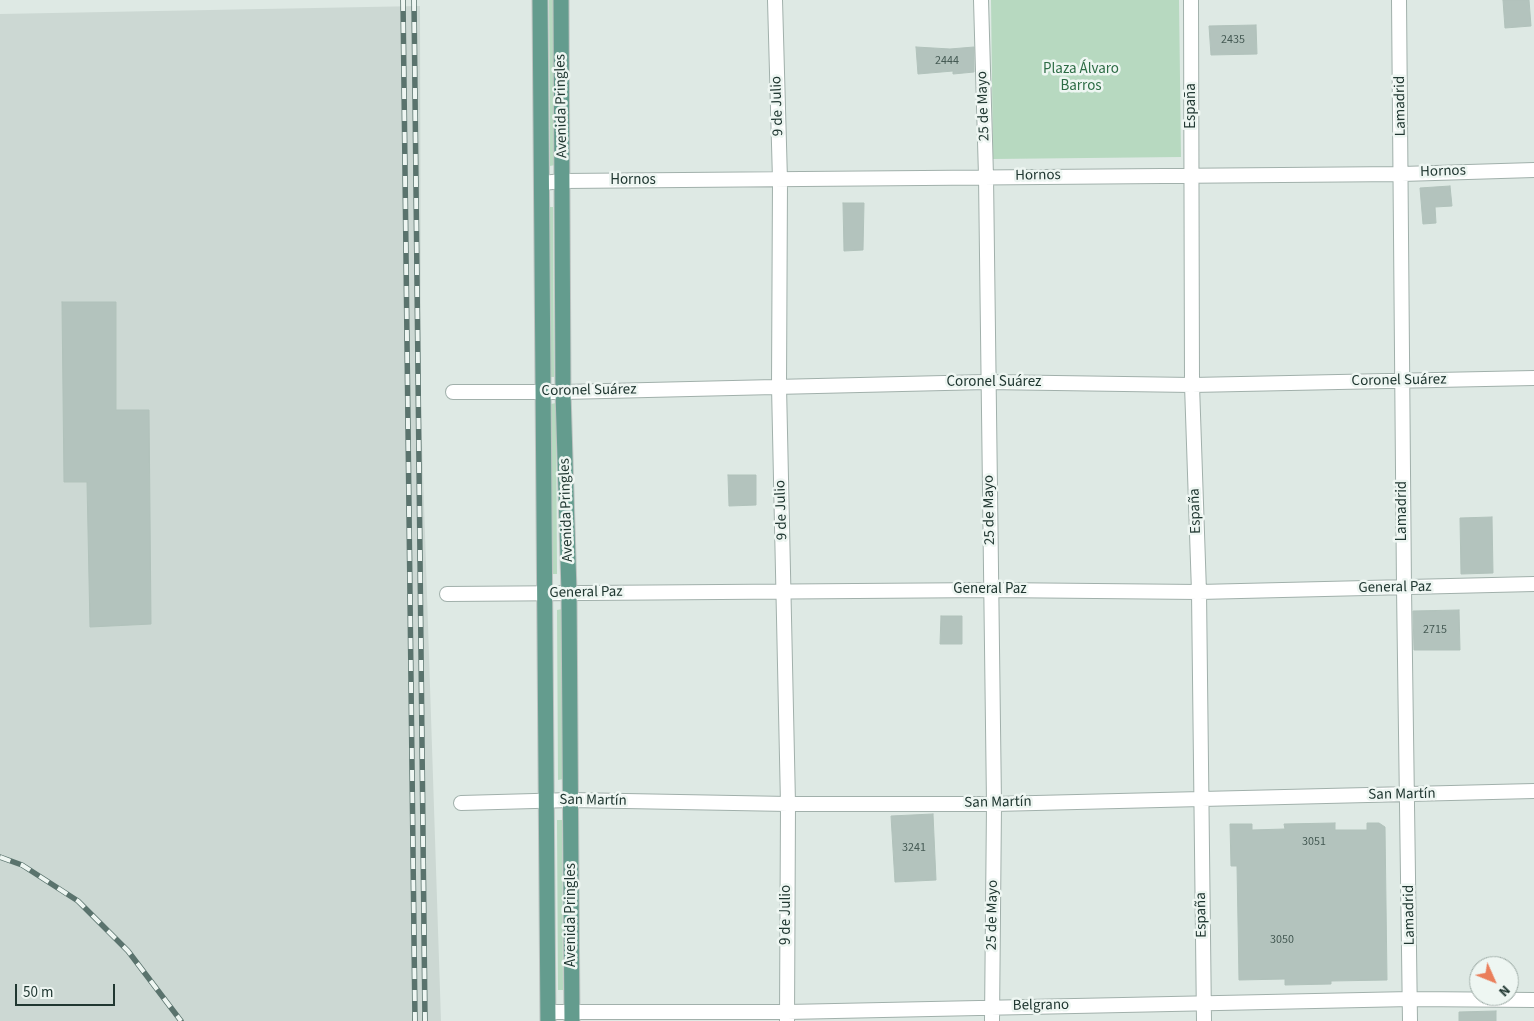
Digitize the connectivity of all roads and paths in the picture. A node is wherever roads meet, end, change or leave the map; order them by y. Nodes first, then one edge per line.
1 (540, 0) edge
2 (561, 0) edge
3 (775, 0) edge
4 (981, 0) edge
5 (1191, 0) edge
6 (1399, 0) edge
7 (1534, 170) edge
8 (1402, 174) junction
9 (986, 176) junction
10 (1193, 176) junction
11 (780, 180) junction
12 (563, 181) junction
13 (542, 183) junction
14 (1534, 378) edge
15 (1403, 381) junction
16 (987, 382) junction
17 (1192, 385) junction
18 (779, 386) junction
19 (453, 392) dead end
20 (542, 392) junction
21 (563, 392) junction
22 (1534, 584) edge
23 (1404, 588) junction
24 (992, 590) junction
25 (569, 592) junction
26 (1199, 592) junction
27 (545, 593) junction
28 (784, 593) junction
29 (447, 594) dead end
30 (1534, 792) edge
31 (1408, 795) junction
32 (1201, 799) junction
33 (547, 800) junction
34 (571, 800) junction
35 (461, 803) dead end
36 (788, 804) junction
37 (994, 804) junction
38 (1411, 999) junction
39 (1534, 1000) edge
40 (1204, 1003) junction
41 (991, 1014) edge
42 (548, 1017) edge
43 (572, 1017) edge
44 (787, 1017) edge
45 (1204, 1021) edge
46 (1410, 1021) edge

1 - 13 main road, Avenida Pringles
2 - 12 main road, Avenida Pringles
3 - 11 street, 9 de Julio
4 - 9 street, 25 de Mayo
5 - 10 street, España
6 - 8 street, Lamadrid
7 - 8 street, Hornos
8 - 10 street, Hornos
8 - 15 street, Lamadrid
9 - 10 street, Hornos
9 - 11 street, Hornos
9 - 16 street, 25 de Mayo
10 - 17 street, España
11 - 12 street, Hornos
11 - 18 street, 9 de Julio
12 - 13 street, Hornos
12 - 21 main road, Avenida Pringles
13 - 20 main road, Avenida Pringles
14 - 15 street, Coronel Suárez
15 - 17 street, Coronel Suárez
15 - 23 street, Lamadrid
16 - 17 street, Coronel Suárez
16 - 18 street, Coronel Suárez
16 - 24 street, 25 de Mayo
17 - 26 street, España
18 - 21 street, Coronel Suárez
18 - 28 street, 9 de Julio
19 - 20 street, Coronel Suárez
20 - 21 street, Coronel Suárez
20 - 27 main road, Avenida Pringles
21 - 25 main road, Avenida Pringles
22 - 23 street, General Paz
23 - 26 street, General Paz
23 - 31 street, Lamadrid
24 - 26 street, General Paz
24 - 28 street, General Paz
24 - 37 street, 25 de Mayo
25 - 27 street, General Paz
25 - 28 street, General Paz
25 - 34 main road, Avenida Pringles
26 - 32 street, España
27 - 29 street, General Paz
27 - 33 main road, Avenida Pringles
28 - 36 street, 9 de Julio
30 - 31 street, San Martín
31 - 32 street, San Martín
31 - 38 street, Lamadrid
32 - 37 street, San Martín
32 - 40 street, España
33 - 34 street, San Martín
33 - 35 street, San Martín
33 - 42 main road, Avenida Pringles
34 - 36 street, San Martín
34 - 43 main road, Avenida Pringles
36 - 37 street, San Martín
36 - 44 street, 9 de Julio
37 - 41 street, 25 de Mayo
38 - 39 street, Belgrano
38 - 40 street, Belgrano
38 - 46 street, Lamadrid
40 - 41 street, Belgrano
40 - 45 street, España
41 - 44 street, Belgrano
42 - 43 street, Belgrano
43 - 44 street, Belgrano

